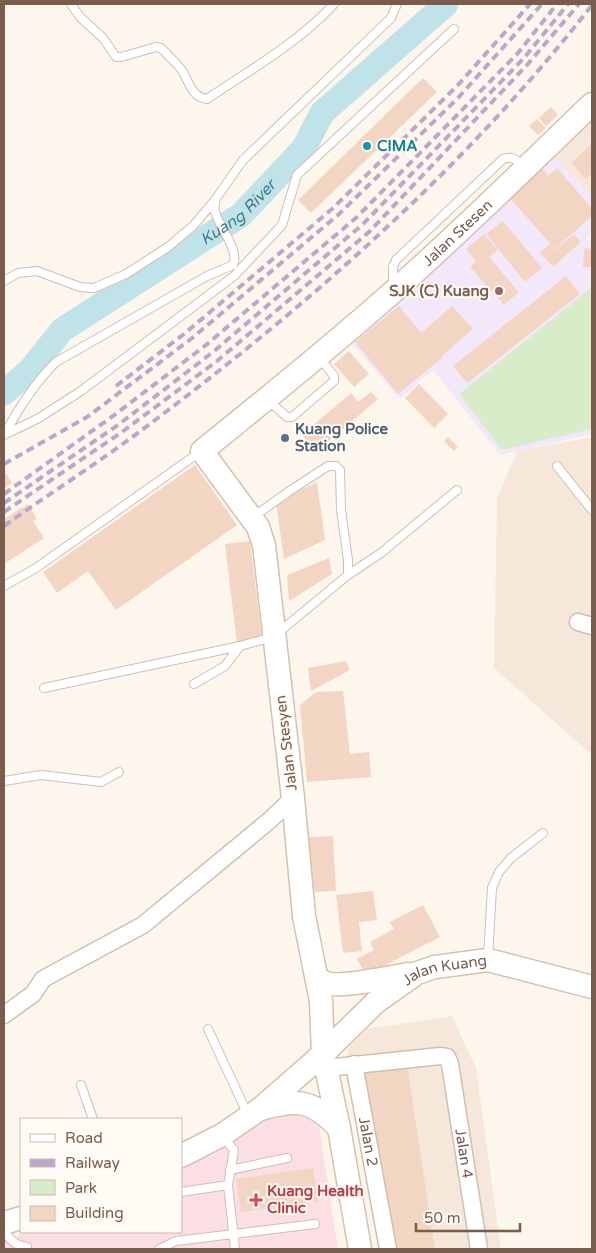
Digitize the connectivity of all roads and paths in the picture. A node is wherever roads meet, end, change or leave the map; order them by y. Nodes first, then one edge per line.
1 (71, 4) edge
2 (334, 4) edge
3 (397, 4) edge
4 (454, 29) dead end
5 (592, 104) edge
6 (214, 200) junction
7 (4, 281) edge
8 (318, 355) junction
9 (267, 399) junction
10 (4, 434) edge
11 (202, 450) junction
12 (557, 466) dead end
13 (457, 490) dead end
14 (592, 510) edge
15 (251, 518) junction
16 (348, 575) junction
17 (4, 586) edge
18 (273, 637) junction
19 (240, 646) junction
20 (194, 684) dead end
21 (44, 688) dead end
22 (119, 772) dead end
23 (4, 781) edge
24 (293, 798) junction
25 (543, 833) dead end
26 (488, 960) junction
27 (417, 973) junction
28 (316, 976) junction
29 (592, 987) edge
30 (321, 1002) junction
31 (376, 1002) junction
32 (4, 1016) edge
33 (208, 1029) dead end
34 (325, 1061) junction
35 (354, 1064) junction
36 (80, 1085) dead end
37 (255, 1113) junction
38 (93, 1118) edge
39 (339, 1128) junction
40 (222, 1135) junction
41 (182, 1155) edge
42 (287, 1158) dead end
43 (230, 1170) junction
44 (228, 1185) junction
45 (182, 1192) edge
46 (20, 1218) edge
47 (4, 1223) edge
48 (315, 1224) dead end
49 (4, 1229) edge
50 (234, 1234) junction
51 (27, 1247) dead end
52 (159, 1249) edge
53 (235, 1249) edge
54 (360, 1249) edge
55 (388, 1249) edge
56 (479, 1249) edge

1 - 2 lane
3 - 6 lane
4 - 10 lane
5 - 8 main road, Jalan Stesen
6 - 7 lane
6 - 10 lane
8 - 9 main road, Jalan Stesen
8 - 9 lane
9 - 11 main road, Jalan Stesen
11 - 15 main road, Jalan Stesyen
11 - 17 lane
12 - 14 lane
13 - 16 lane
15 - 16 lane
15 - 18 main road, Jalan Stesyen
16 - 18 lane
18 - 19 lane
18 - 24 main road, Jalan Stesyen
19 - 20 lane
19 - 21 lane
22 - 23 lane
24 - 28 main road, Jalan Stesyen
24 - 32 street
25 - 26 lane
26 - 27 main road, Jalan Kuang
26 - 29 main road, Jalan Kuang
27 - 28 main road
27 - 31 main road, Jalan Kuang
28 - 30 main road, Jalan Stesyen
30 - 31 main road
30 - 34 main road, Jalan Stesyen
31 - 34 main road, Jalan Kuang
33 - 37 lane
34 - 35 street
34 - 37 main road, Jalan Kuang
34 - 39 main road, Jalan Stesyen
35 - 55 street, Jalan 2
35 - 56 street, Jalan 4
36 - 38 lane
37 - 39 main road
37 - 40 main road, Jalan Kuang
39 - 54 main road, Jalan Stesyen
40 - 41 main road, Jalan Kuang
40 - 43 lane
42 - 43 lane
43 - 44 lane
44 - 45 lane
44 - 50 lane
46 - 47 main road
48 - 50 lane
49 - 51 lane
50 - 52 lane
50 - 53 lane

